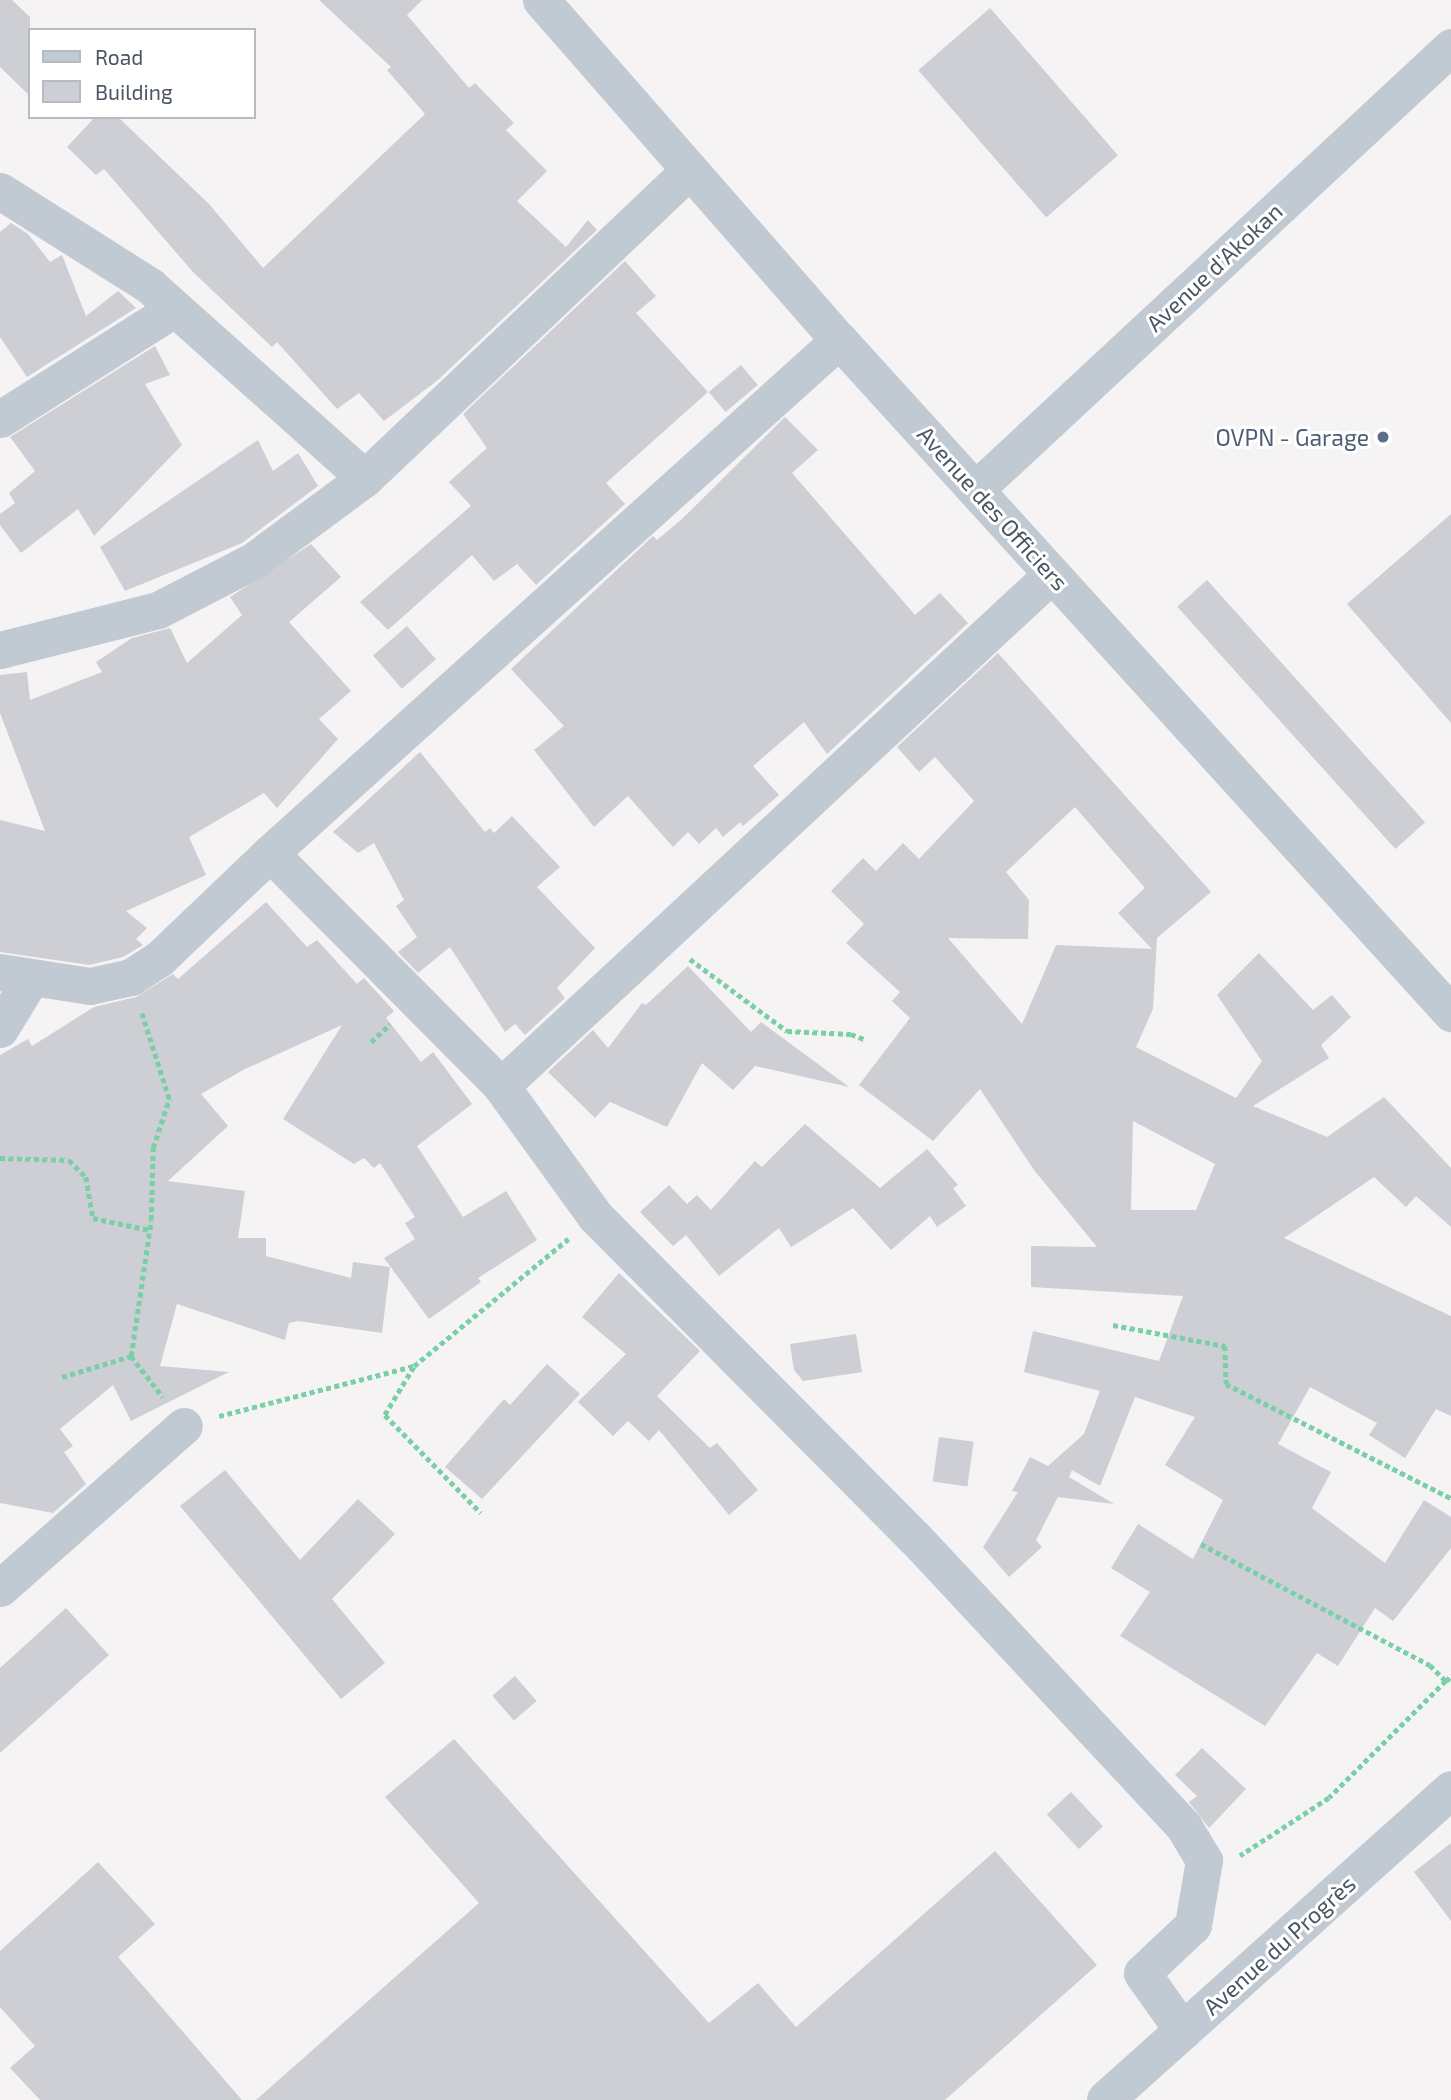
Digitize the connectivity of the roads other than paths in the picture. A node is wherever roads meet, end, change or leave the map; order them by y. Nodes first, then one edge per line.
1 (541, 0) edge
2 (1451, 47) edge
3 (690, 171) junction
4 (0, 191) edge
5 (174, 309) junction
6 (839, 340) junction
7 (0, 419) edge
8 (365, 478) junction
9 (978, 487) junction
10 (1052, 575) junction
11 (4, 639) edge
12 (270, 853) junction
13 (15, 975) edge
14 (1451, 1013) edge
15 (0, 1029) edge
16 (501, 1086) junction
17 (184, 1426) road end
18 (0, 1588) edge
19 (1451, 1790) edge
20 (1184, 2031) junction
21 (1105, 2100) edge

1 - 3 street, Avenue des Officiers
2 - 9 street, Avenue d'Akokan
3 - 6 street, Avenue des Officiers
3 - 8 street
4 - 5 street
5 - 7 street
5 - 8 street
6 - 9 street, Avenue des Officiers
6 - 12 street
8 - 11 street
9 - 10 street, Avenue des Officiers
10 - 14 street, Avenue des Officiers
10 - 16 street
12 - 13 street
12 - 16 street
13 - 15 street
16 - 20 street
17 - 18 street
19 - 20 street, Avenue du Progrès
20 - 21 street, Avenue du Progrès

